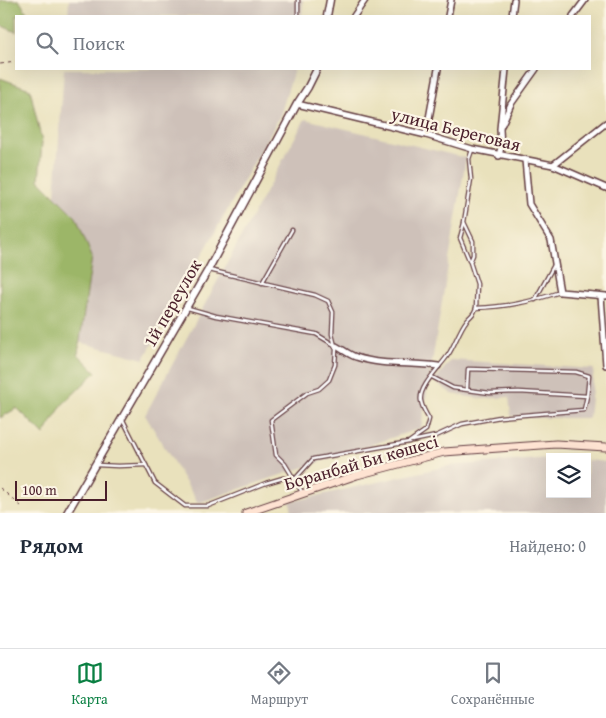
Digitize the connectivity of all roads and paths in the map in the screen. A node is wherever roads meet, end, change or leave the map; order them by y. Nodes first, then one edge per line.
1 (298, 0) edge
2 (330, 0) edge
3 (365, 0) edge
4 (451, 0) edge
5 (514, 0) edge
6 (585, 0) edge
7 (298, 15) edge
8 (326, 15) edge
9 (355, 15) edge
10 (448, 15) edge
11 (512, 15) edge
12 (574, 15) edge
13 (15, 62) edge
14 (0, 64) edge
15 (315, 70) edge
16 (438, 70) edge
17 (506, 70) edge
18 (535, 70) edge
19 (297, 104) junction
20 (606, 123) edge
21 (500, 129) junction
22 (426, 135) junction
23 (472, 149) junction
24 (500, 156) junction
25 (525, 160) junction
26 (553, 165) junction
27 (606, 188) edge
28 (464, 222) junction
29 (292, 230) dead end
30 (470, 262) junction
31 (555, 264) junction
32 (208, 270) junction
33 (262, 282) junction
34 (560, 292) junction
35 (603, 296) edge
36 (535, 300) junction
37 (187, 307) junction
38 (476, 308) junction
39 (336, 346) junction
40 (606, 365) edge
41 (438, 366) junction
42 (432, 377) junction
43 (467, 389) junction
44 (587, 396) junction
45 (122, 418) junction
46 (409, 442) junction
47 (606, 447) edge
48 (95, 464) junction
49 (146, 465) junction
50 (295, 479) junction
51 (0, 488) edge
52 (302, 493) junction
53 (20, 506) dead end
54 (67, 513) edge
55 (246, 513) edge

1 - 7 lane
2 - 8 street
3 - 9 street
4 - 10 street
5 - 11 street
6 - 12 street
13 - 14 path
15 - 19 street, 1й переулок
16 - 22 street
17 - 21 street
18 - 21 street
19 - 22 street, улица Береговая
19 - 32 street, 1й переулок
20 - 26 street
21 - 24 street
22 - 23 street, улица Береговая
23 - 24 street, улица Береговая
23 - 28 lane
24 - 25 street, улица Береговая
25 - 26 street, улица Береговая
25 - 31 street
26 - 27 street, улица Береговая
28 - 30 lane
28 - 30 lane
29 - 33 lane
30 - 38 lane
31 - 34 street
31 - 36 lane
32 - 33 lane
32 - 37 street, 1й переулок
33 - 39 lane
34 - 35 street
34 - 36 lane
35 - 40 street
36 - 38 lane
37 - 39 lane
37 - 45 street, 1й переулок
38 - 41 lane
39 - 41 street
39 - 50 lane
41 - 42 lane
42 - 43 lane
42 - 46 lane
43 - 44 lane
43 - 44 lane
44 - 46 lane
45 - 48 street, 1й переулок
45 - 49 lane
46 - 50 lane
47 - 52 main road, Боранбай Би көшесі
48 - 49 lane
48 - 54 street, 1й переулок
49 - 50 lane
50 - 52 lane
51 - 53 path
52 - 55 main road, Боранбай Би көшесі

